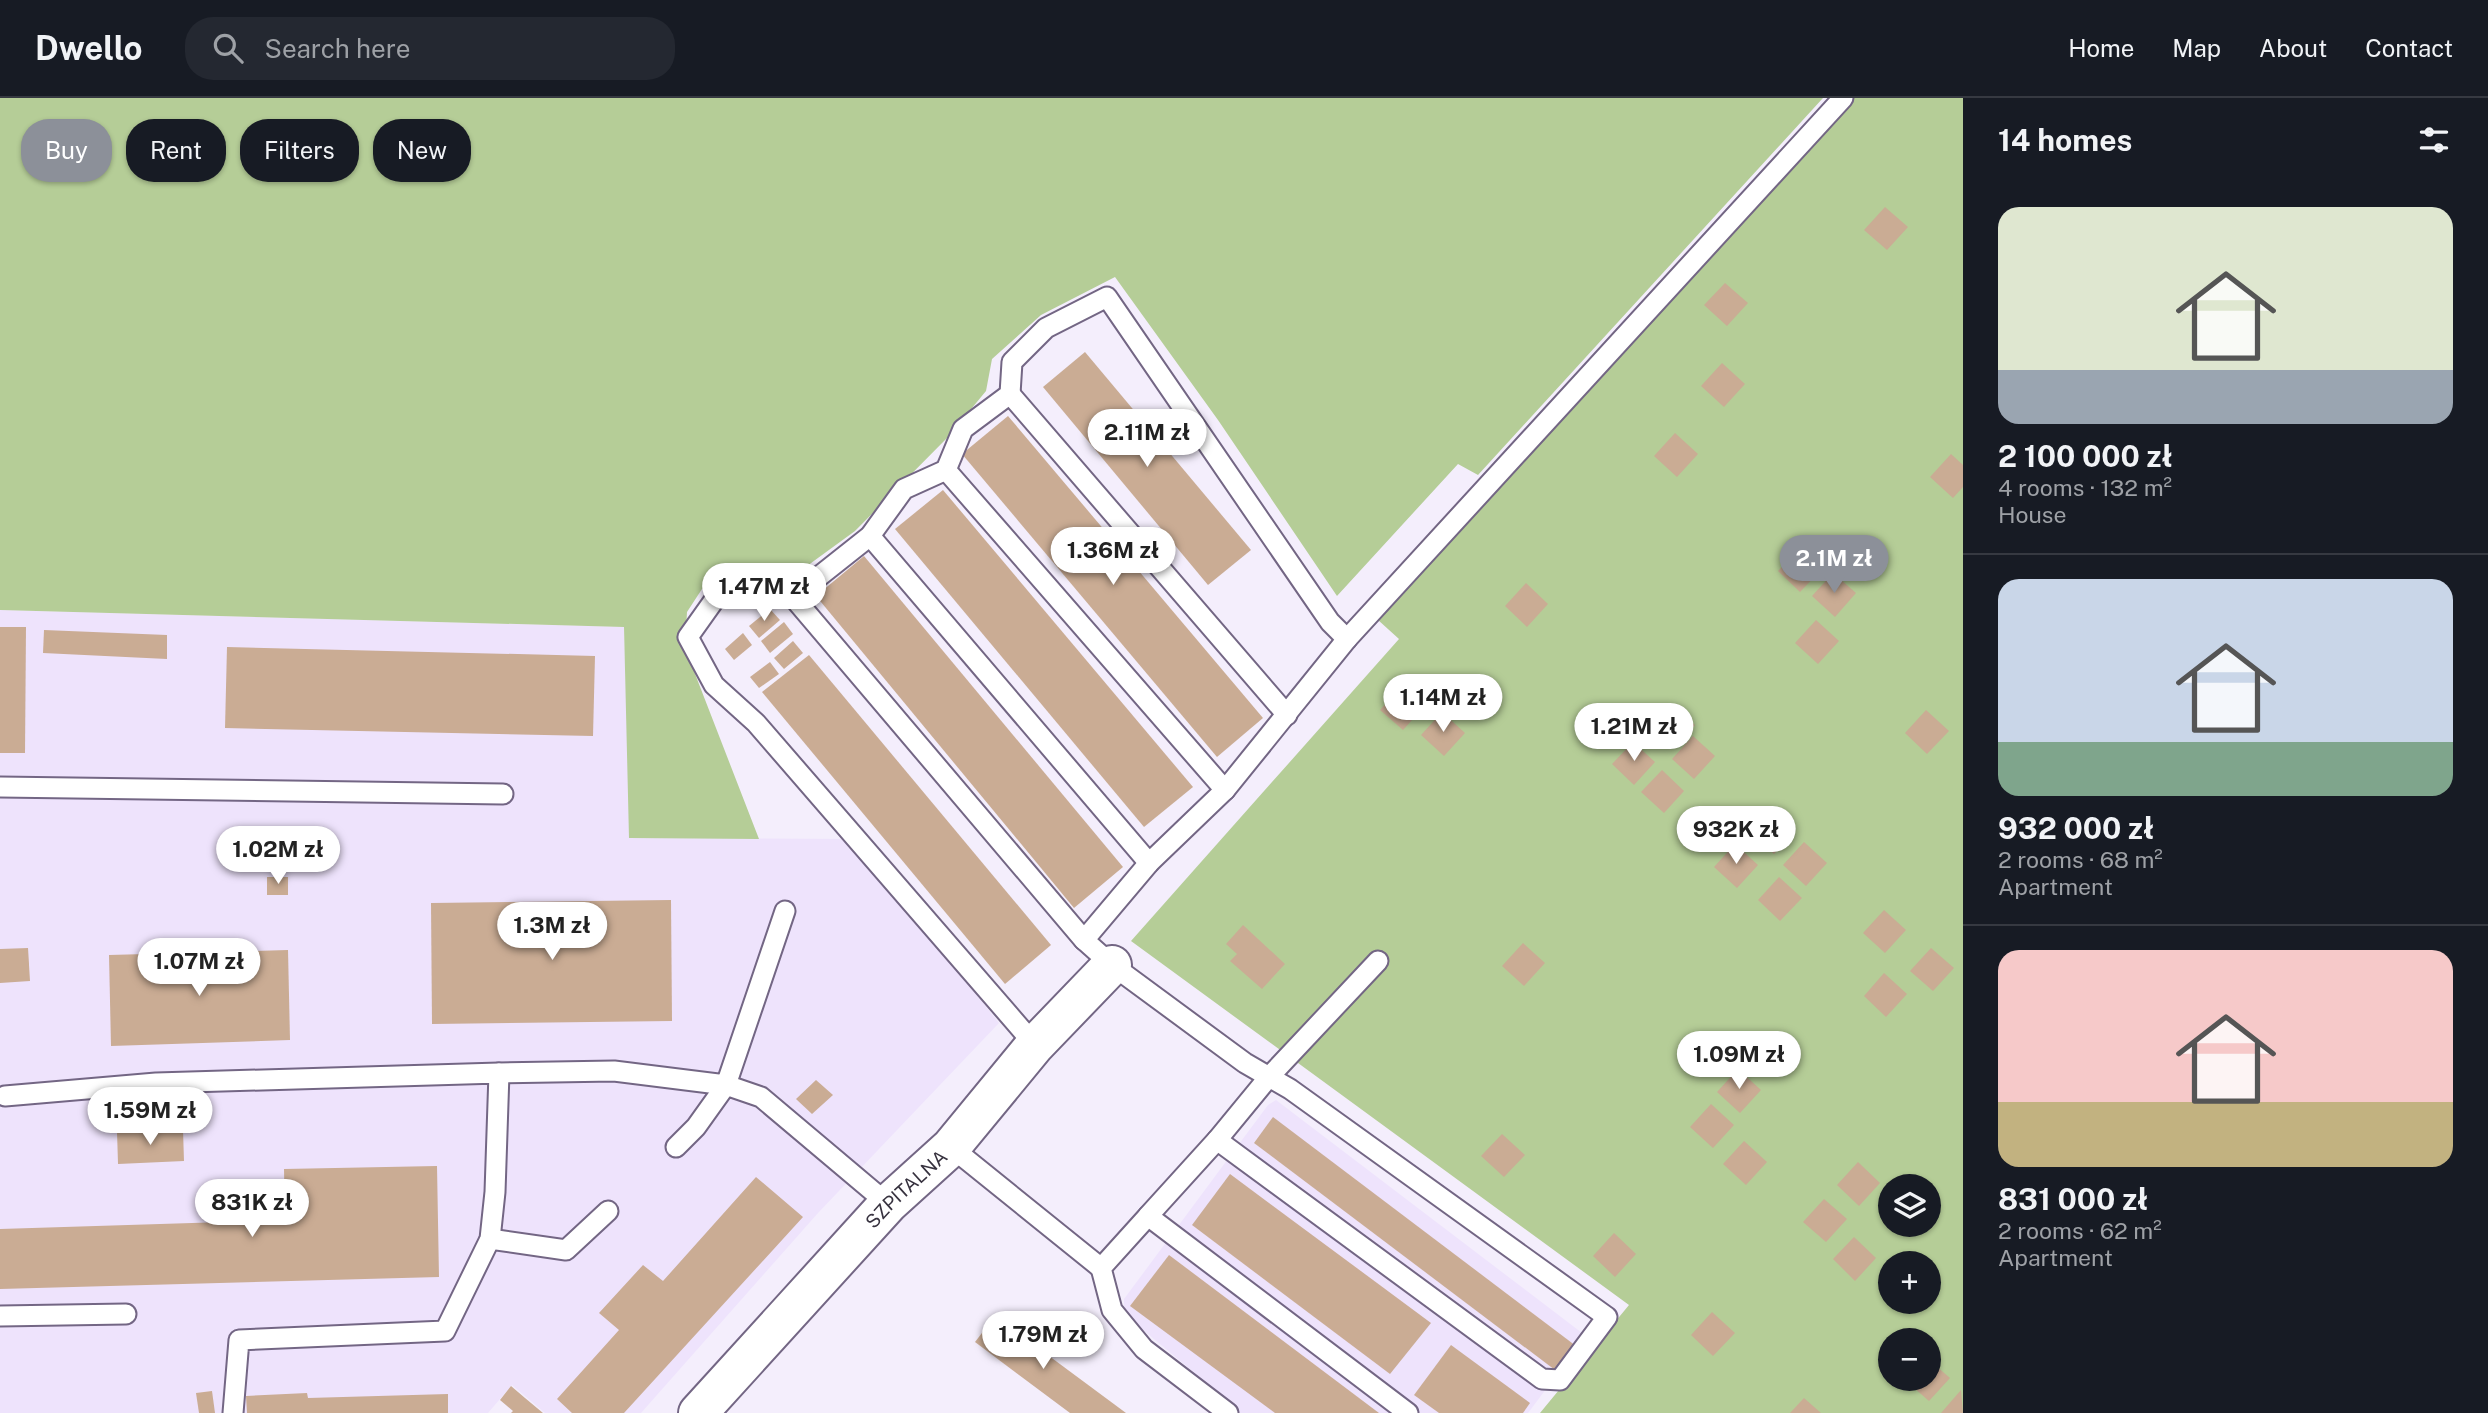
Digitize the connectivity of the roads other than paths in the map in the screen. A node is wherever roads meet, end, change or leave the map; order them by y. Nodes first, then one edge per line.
1 (1843, 98) edge
2 (1010, 394) junction
3 (946, 470) junction
4 (870, 536) junction
5 (793, 597) junction
6 (1347, 639) junction
7 (1287, 715) junction
8 (0, 787) edge
9 (1225, 790) junction
10 (503, 794) dead end
11 (1149, 863) junction
12 (785, 911) dead end
13 (1098, 953) junction
14 (1378, 961) dead end
15 (1035, 1045) junction
16 (499, 1073) junction
17 (1268, 1079) junction
18 (726, 1085) junction
19 (5, 1096) dead end
20 (1217, 1140) junction
21 (676, 1147) dead end
22 (951, 1147) junction
23 (888, 1204) junction
24 (608, 1211) dead end
25 (1148, 1216) junction
26 (489, 1239) junction
27 (1101, 1268) junction
28 (126, 1314) dead end
29 (0, 1317) edge
30 (233, 1413) edge
31 (698, 1413) edge
32 (1228, 1413) edge
33 (1408, 1413) edge

1 - 6 lane
2 - 3 lane
2 - 6 lane
2 - 7 lane
3 - 4 lane
3 - 9 lane
4 - 5 lane
4 - 11 lane
5 - 13 lane
5 - 15 lane
6 - 7 lane
7 - 9 lane
8 - 10 lane
9 - 11 lane
11 - 13 lane
12 - 18 lane
13 - 15 street, SZPITALNA
13 - 17 lane
14 - 17 lane
15 - 22 street, SZPITALNA
16 - 18 lane
16 - 19 lane
16 - 26 lane
17 - 20 lane
17 - 20 lane
18 - 21 lane
18 - 23 lane
20 - 25 lane
22 - 23 street, SZPITALNA
22 - 27 lane
23 - 31 street, SZPITALNA
24 - 26 lane
25 - 27 lane
25 - 33 lane
26 - 30 lane
27 - 32 lane
28 - 29 lane

